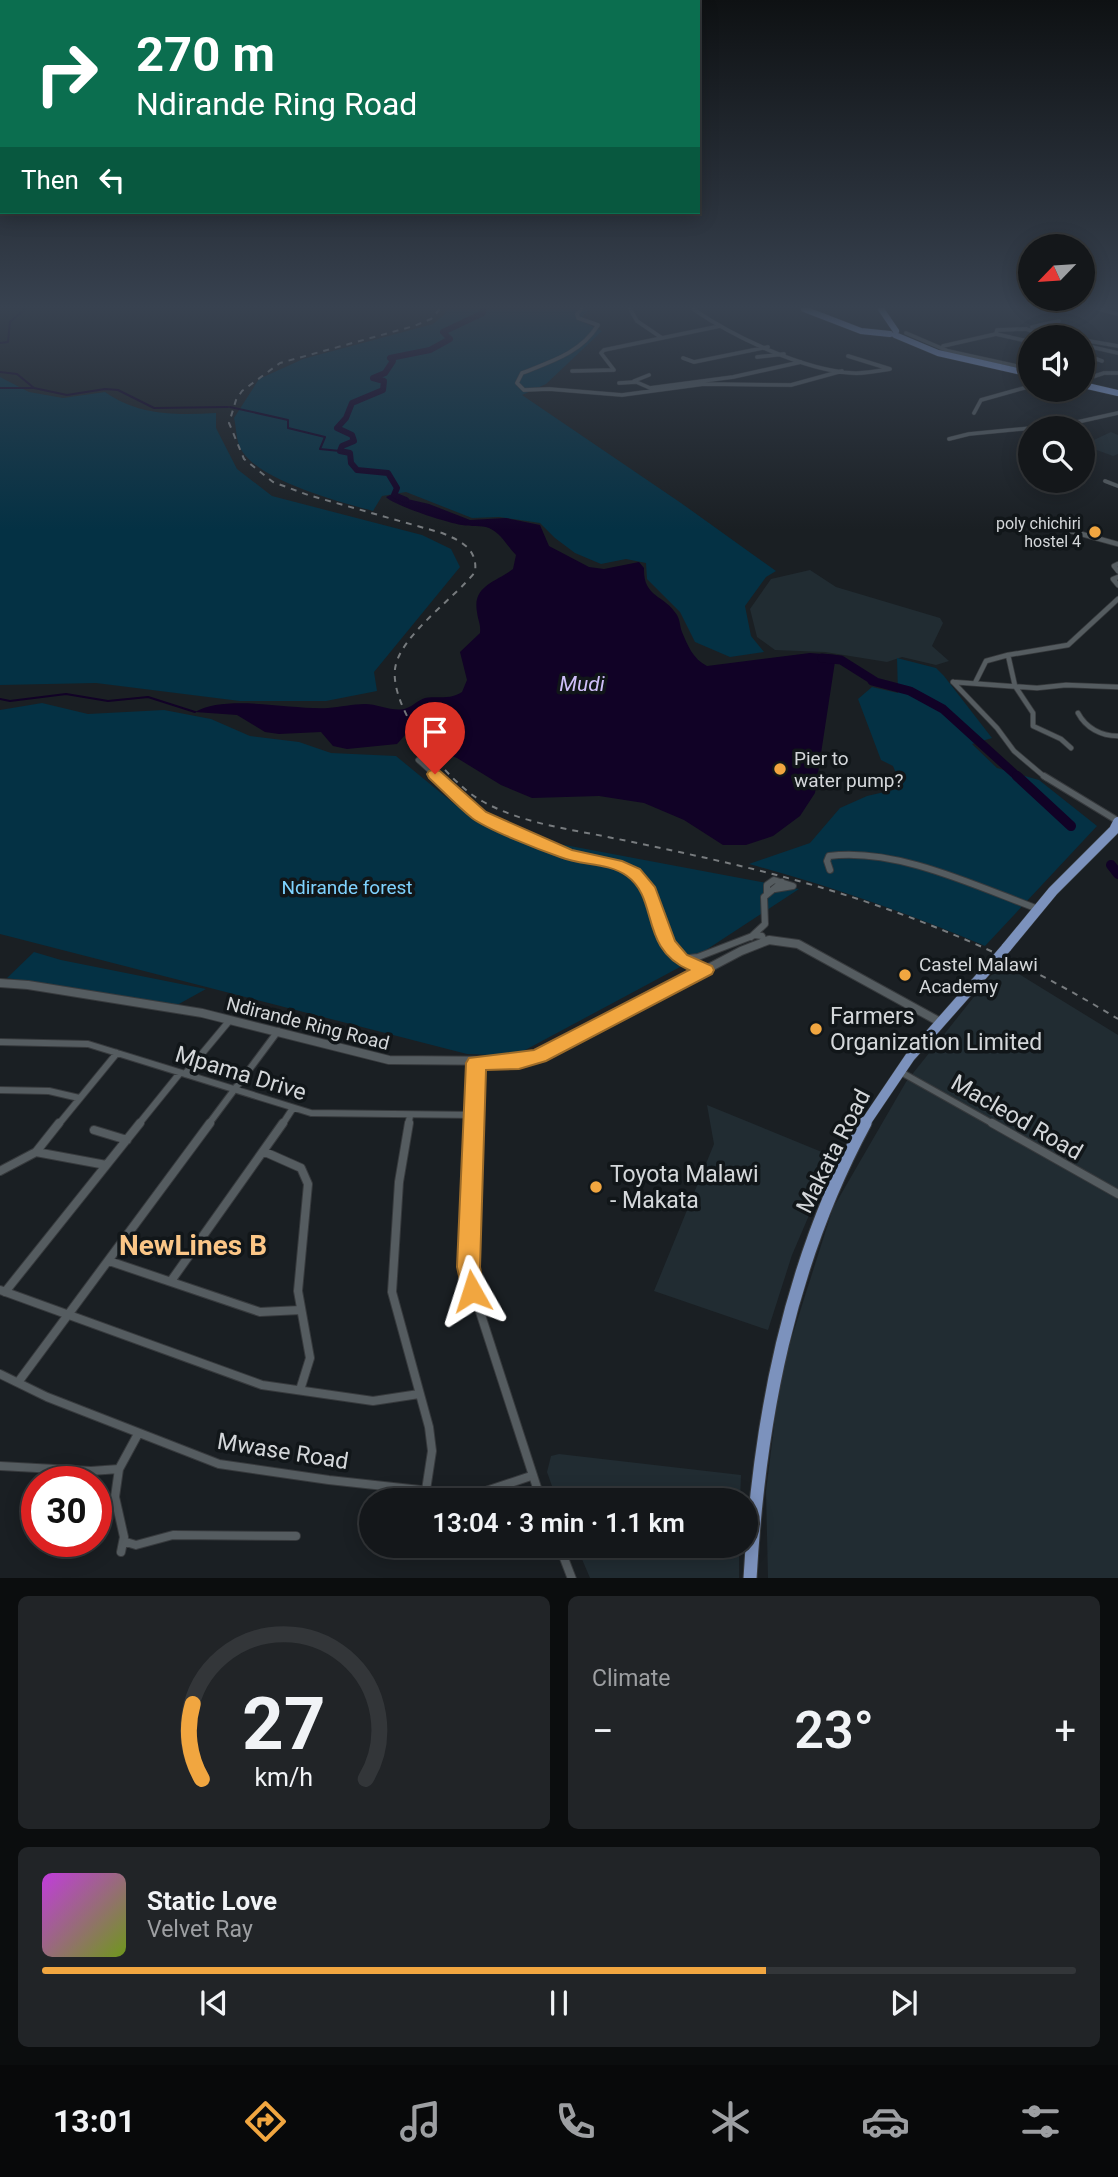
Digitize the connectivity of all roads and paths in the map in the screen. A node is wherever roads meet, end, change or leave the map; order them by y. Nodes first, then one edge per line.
1 (517, 383) edge
2 (619, 383) dead end
3 (625, 383) edge
4 (637, 383) edge
5 (690, 383) edge
6 (800, 383) edge
7 (1095, 386) edge
8 (1018, 390) edge
9 (1118, 393) edge
10 (974, 413) dead end
11 (1118, 413) edge
12 (949, 439) dead end
13 (1105, 481) dead end
14 (1118, 486) edge
15 (1068, 526) dead end
16 (1118, 544) edge
17 (1118, 564) edge
18 (1118, 571) edge
19 (1118, 577) edge
20 (1118, 585) edge
21 (1118, 599) edge
22 (1008, 656) junction
23 (975, 682) junction
24 (1015, 686) junction
25 (1118, 687) edge
26 (1078, 713) dead end
27 (1118, 736) edge
28 (1071, 748) dead end
29 (418, 760) dead end
30 (1118, 821) edge
31 (830, 870) dead end
32 (782, 882) junction
33 (775, 889) junction
34 (767, 894) junction
35 (1038, 909) junction
36 (751, 937) junction
37 (764, 941) junction
38 (684, 961) junction
39 (705, 970) junction
40 (0, 983) edge
41 (230, 1019) junction
42 (940, 1022) junction
43 (278, 1031) junction
44 (0, 1042) edge
45 (117, 1053) junction
46 (476, 1063) junction
47 (899, 1072) junction
48 (183, 1074) junction
49 (236, 1088) junction
50 (0, 1090) edge
51 (79, 1098) junction
52 (293, 1108) junction
53 (476, 1115) junction
54 (410, 1116) junction
55 (94, 1130) dead end
56 (127, 1140) junction
57 (36, 1152) junction
58 (265, 1152) junction
59 (106, 1165) junction
60 (0, 1171) edge
61 (1118, 1194) edge
62 (109, 1262) junction
63 (171, 1281) junction
64 (2, 1291) edge
65 (301, 1310) junction
66 (68, 1317) junction
67 (0, 1374) edge
68 (19, 1381) junction
69 (300, 1390) junction
70 (419, 1394) junction
71 (138, 1434) junction
72 (0, 1466) edge
73 (119, 1469) junction
74 (531, 1476) junction
75 (407, 1488) edge
76 (426, 1488) edge
77 (495, 1488) edge
78 (536, 1488) edge
79 (296, 1536) dead end
80 (125, 1542) junction
81 (121, 1552) dead end
82 (564, 1558) edge
83 (572, 1578) edge
84 (750, 1578) edge

1 - 6 street
2 - 3 street
4 - 5 street
7 - 9 highway
8 - 10 street
11 - 12 street
13 - 14 street
15 - 16 street
17 - 18 street
19 - 20 street
21 - 22 street
22 - 23 street
22 - 24 street
23 - 24 street
23 - 30 street
24 - 25 street
24 - 28 street
26 - 27 street
29 - 38 street
30 - 35 main road, Makata Road
31 - 35 street
32 - 33 street
32 - 33 street
32 - 34 street
33 - 34 street
34 - 36 street
35 - 42 main road, Makata Road, bridge
36 - 37 street
36 - 38 street
37 - 39 street, Ndirande Ring Road
37 - 42 street
38 - 39 street
39 - 46 street, Ndirande Ring Road
40 - 41 street, Ndirande Ring Road
41 - 43 street, Ndirande Ring Road
41 - 48 street
42 - 47 main road, Makata Road
43 - 46 street, Ndirande Ring Road
43 - 49 street
44 - 45 street, Mpama Drive
45 - 48 street, Mpama Drive
45 - 51 street
46 - 53 street
47 - 61 street, Macleod Road
47 - 84 main road, Makata Road
48 - 49 street, Mpama Drive
48 - 56 street
49 - 52 street, Mpama Drive
49 - 62 street
50 - 51 street
51 - 57 street
52 - 54 street, Mpama Drive
52 - 58 street
53 - 54 street, Mpama Drive
53 - 74 street
54 - 70 street
55 - 56 street
56 - 59 street
57 - 59 street
57 - 60 street
58 - 63 street
58 - 65 street
59 - 64 street
62 - 63 street
62 - 66 street
63 - 65 street
64 - 66 street
65 - 69 street
66 - 68 street
66 - 69 street
67 - 68 street, Mwase Road
68 - 71 street, Mwase Road
69 - 70 street
70 - 76 street
71 - 73 street
71 - 75 street, Mwase Road
72 - 73 street
73 - 80 street
74 - 77 street, Mwase Road
74 - 78 street
79 - 80 street
80 - 81 street
82 - 83 street

